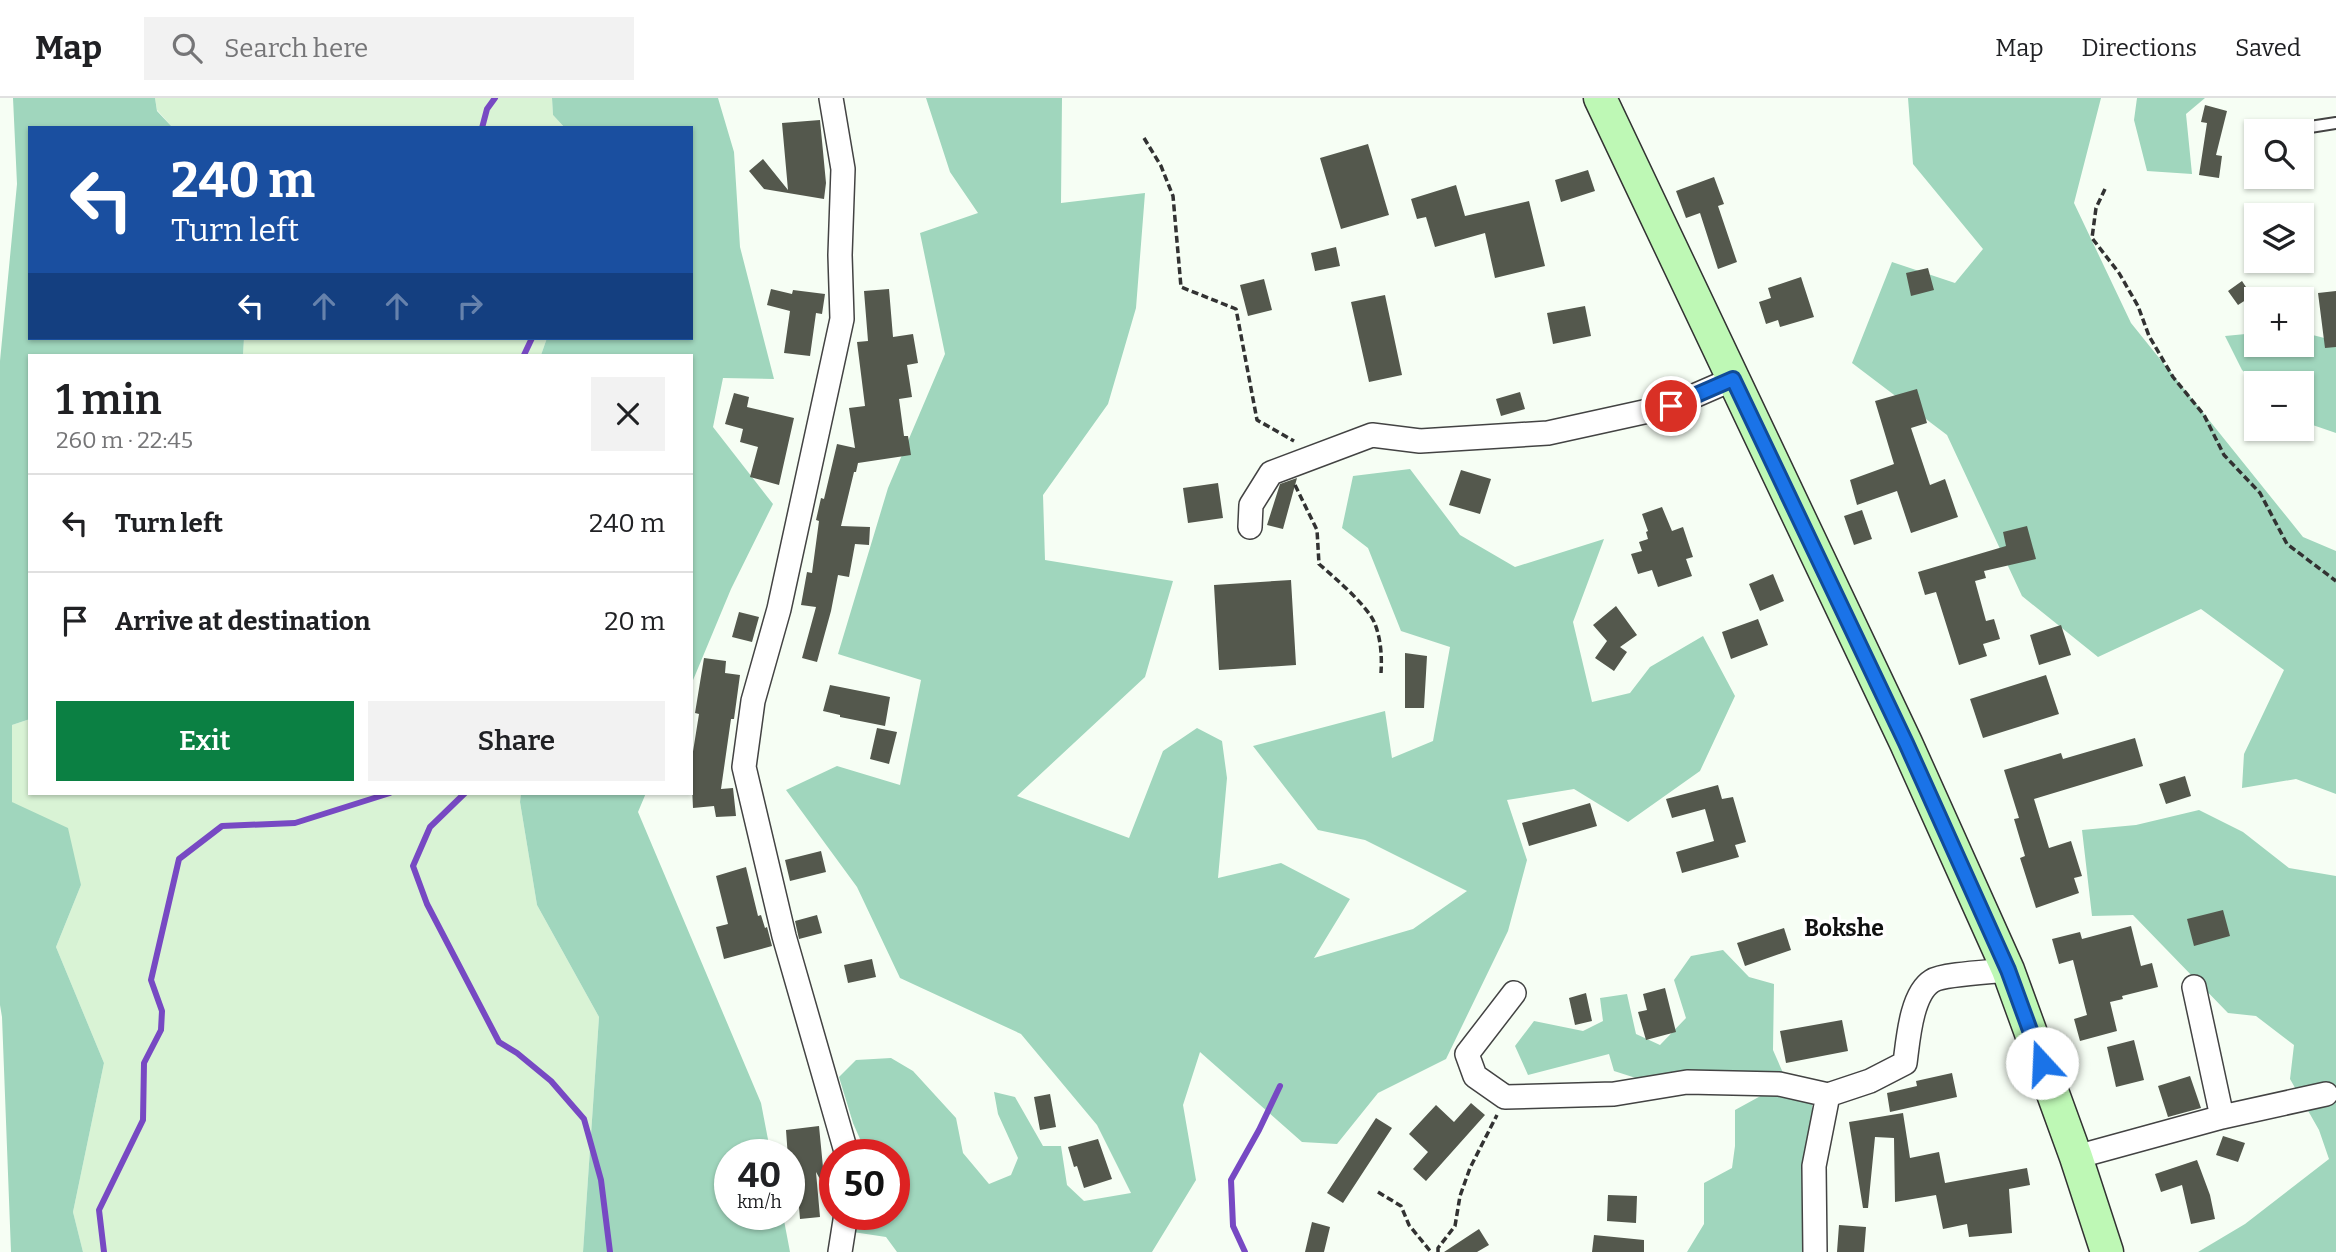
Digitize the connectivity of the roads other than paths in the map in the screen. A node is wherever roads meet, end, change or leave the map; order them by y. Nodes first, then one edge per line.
1 (831, 98) edge
2 (1600, 98) edge
3 (2336, 123) edge
4 (2314, 126) edge
5 (1733, 379) junction
6 (1250, 527) dead end
7 (2008, 970) junction
8 (2194, 986) dead end
9 (1514, 993) dead end
10 (2326, 1094) dead end
11 (1828, 1095) junction
12 (2222, 1117) junction
13 (842, 1139) edge
14 (2076, 1157) junction
15 (843, 1230) edge
16 (840, 1252) edge
17 (1815, 1252) edge
18 (2107, 1252) edge

1 - 13 street
2 - 5 main road
3 - 4 lane
5 - 6 street
5 - 7 main road
7 - 11 street
7 - 14 main road
8 - 12 street
9 - 11 street
10 - 12 street
11 - 17 street
12 - 14 street
14 - 18 main road
15 - 16 street

